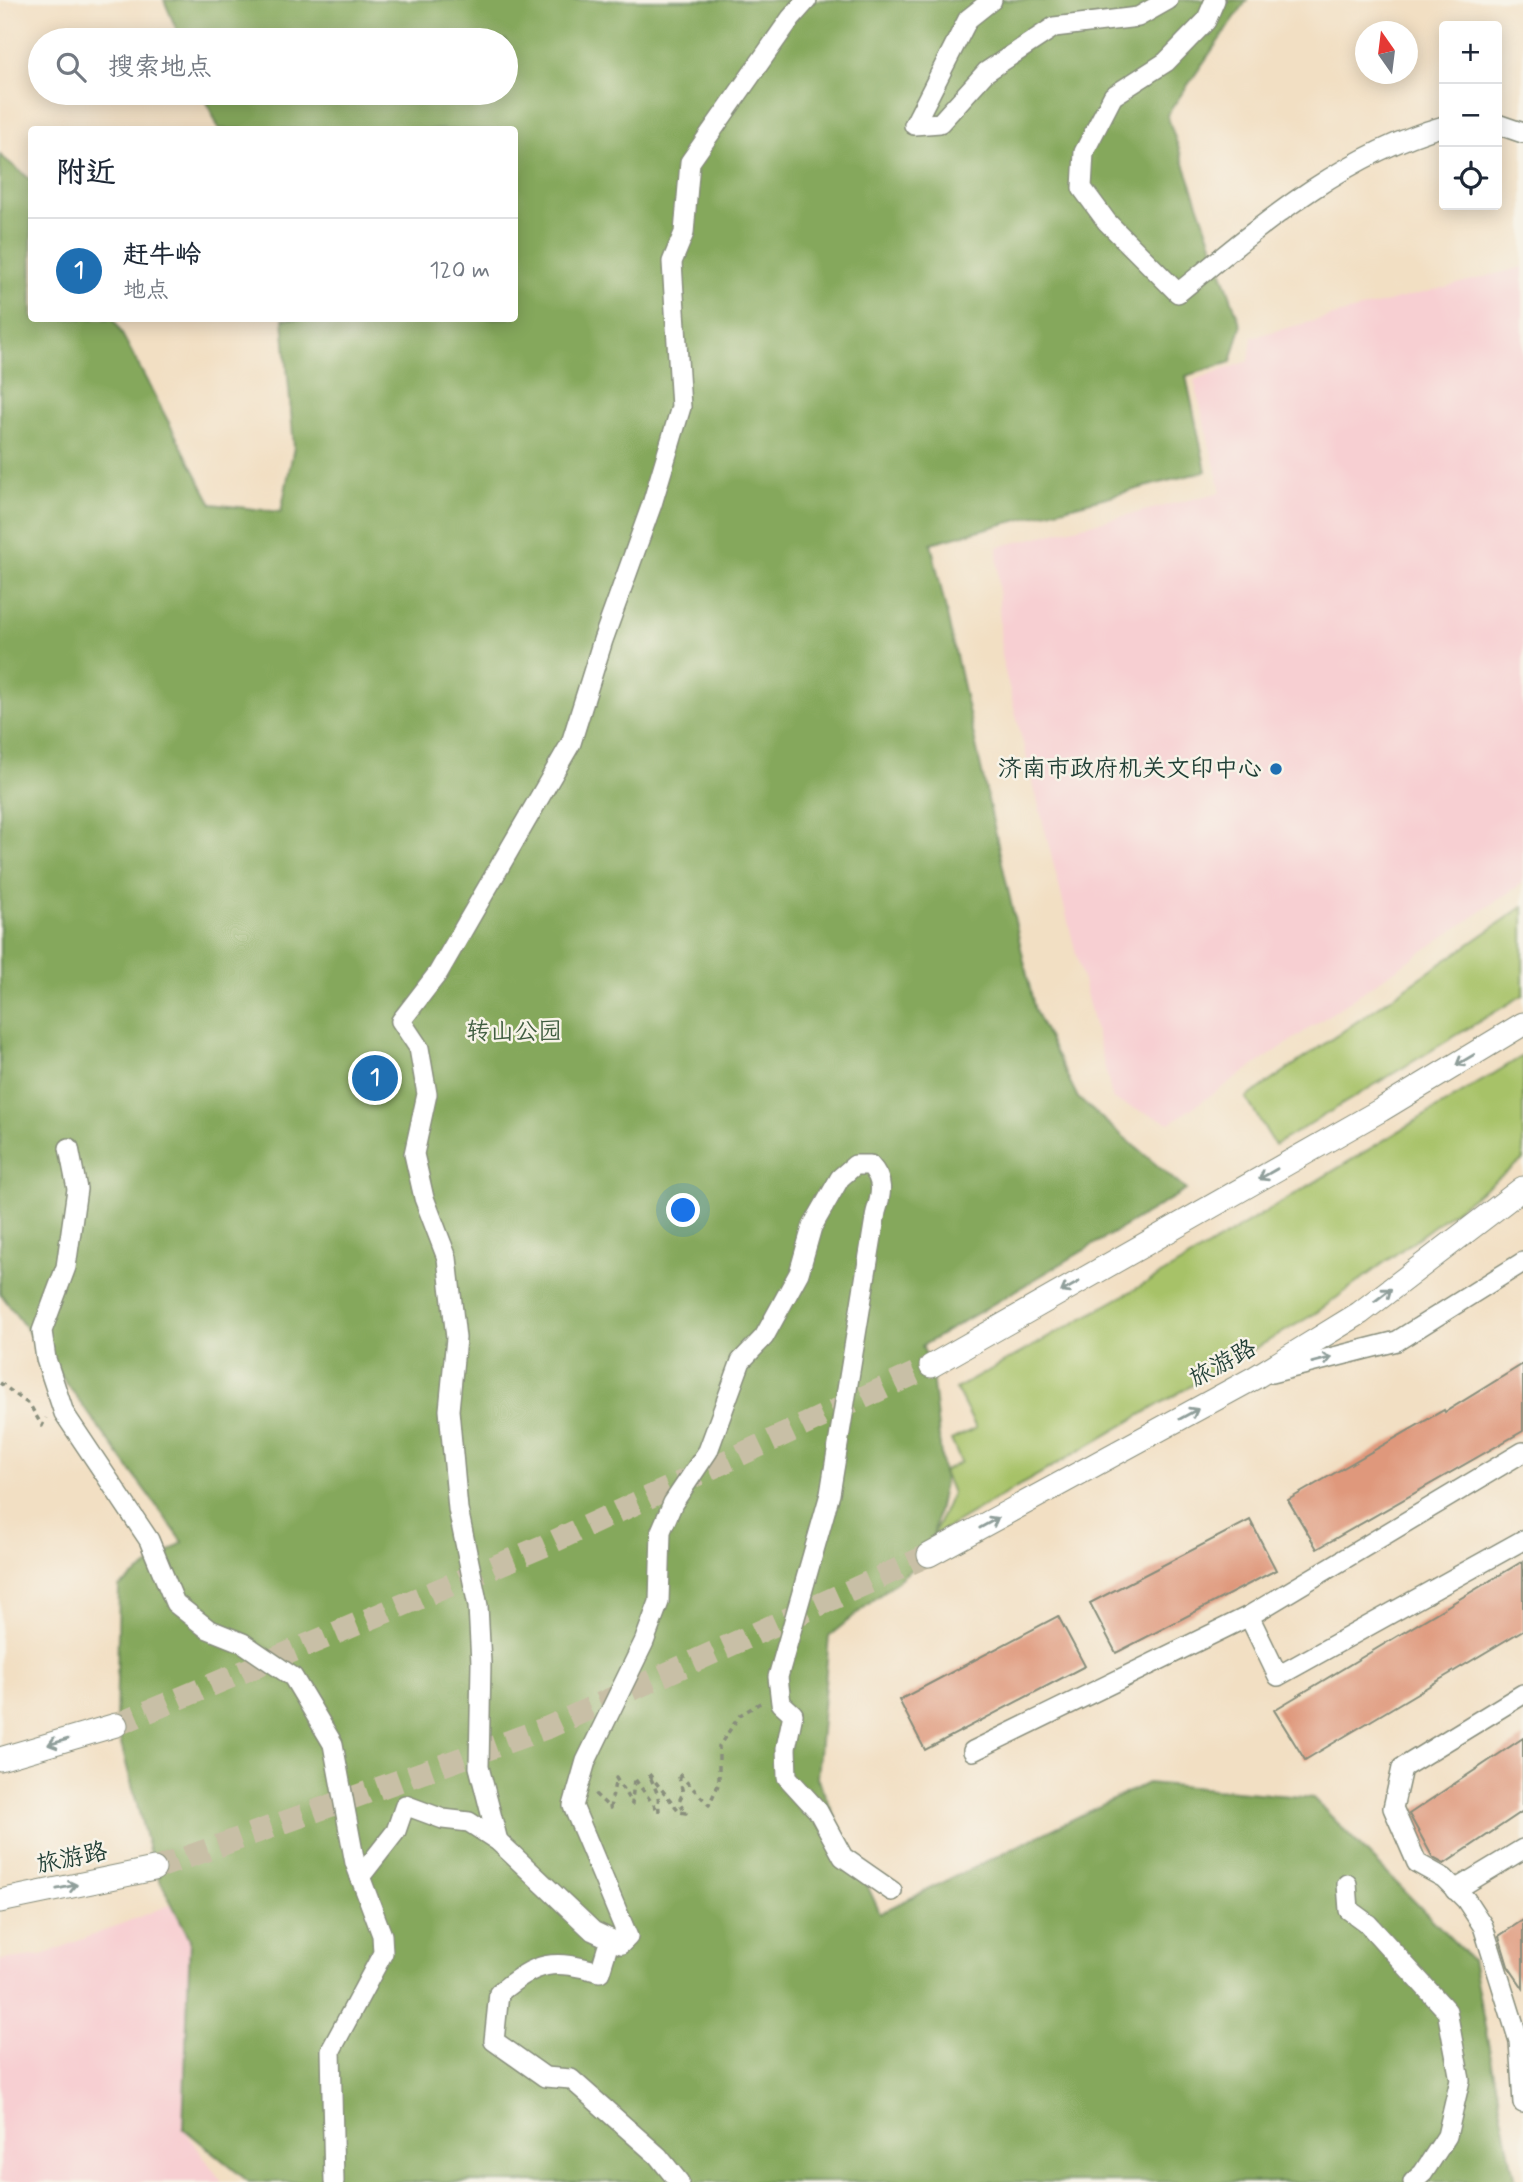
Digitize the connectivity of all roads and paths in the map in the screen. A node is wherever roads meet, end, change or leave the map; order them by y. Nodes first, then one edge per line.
1 (807, 0) edge
2 (992, 0) edge
3 (1168, 0) edge
4 (1215, 0) edge
5 (1502, 126) edge
6 (1439, 127) edge
7 (1523, 132) edge
8 (1523, 1024) edge
9 (69, 1148) dead end
10 (1523, 1188) edge
11 (1523, 1262) edge
12 (931, 1366) tunnel mouth
13 (1256, 1377) junction
14 (0, 1383) edge
15 (64, 1413) junction
16 (1523, 1452) edge
17 (1523, 1540) edge
18 (929, 1555) tunnel mouth
19 (1249, 1616) junction
20 (780, 1692) junction
21 (1523, 1694) edge
22 (116, 1725) tunnel mouth
23 (973, 1751) dead end
24 (0, 1759) edge
25 (580, 1781) junction
26 (498, 1841) junction
27 (1523, 1849) edge
28 (154, 1869) tunnel mouth
29 (360, 1877) junction
30 (1347, 1884) dead end
31 (1455, 1889) junction
32 (892, 1891) dead end
33 (0, 1901) edge
34 (610, 1940) junction
35 (1520, 2030) edge
36 (1523, 2103) edge
37 (334, 2182) edge
38 (679, 2182) edge
39 (1413, 2182) edge

1 - 26 street
2 - 3 street
4 - 6 street
5 - 7 street
8 -> 12 main road
9 - 15 street
13 -> 10 main road, 旅游路
13 -> 11 street
18 -> 13 main road, 旅游路
14 - 15 path
15 - 29 street
16 - 19 street
17 - 19 street
19 - 23 street
20 - 25 path
20 - 25 street
20 - 32 street
21 - 31 street
22 -> 24 main road
25 - 34 street
26 - 29 street
26 - 34 street
27 - 31 street
33 -> 28 main road, 旅游路
29 - 37 street
30 - 39 street
31 - 35 street
34 - 38 street
35 - 36 street

